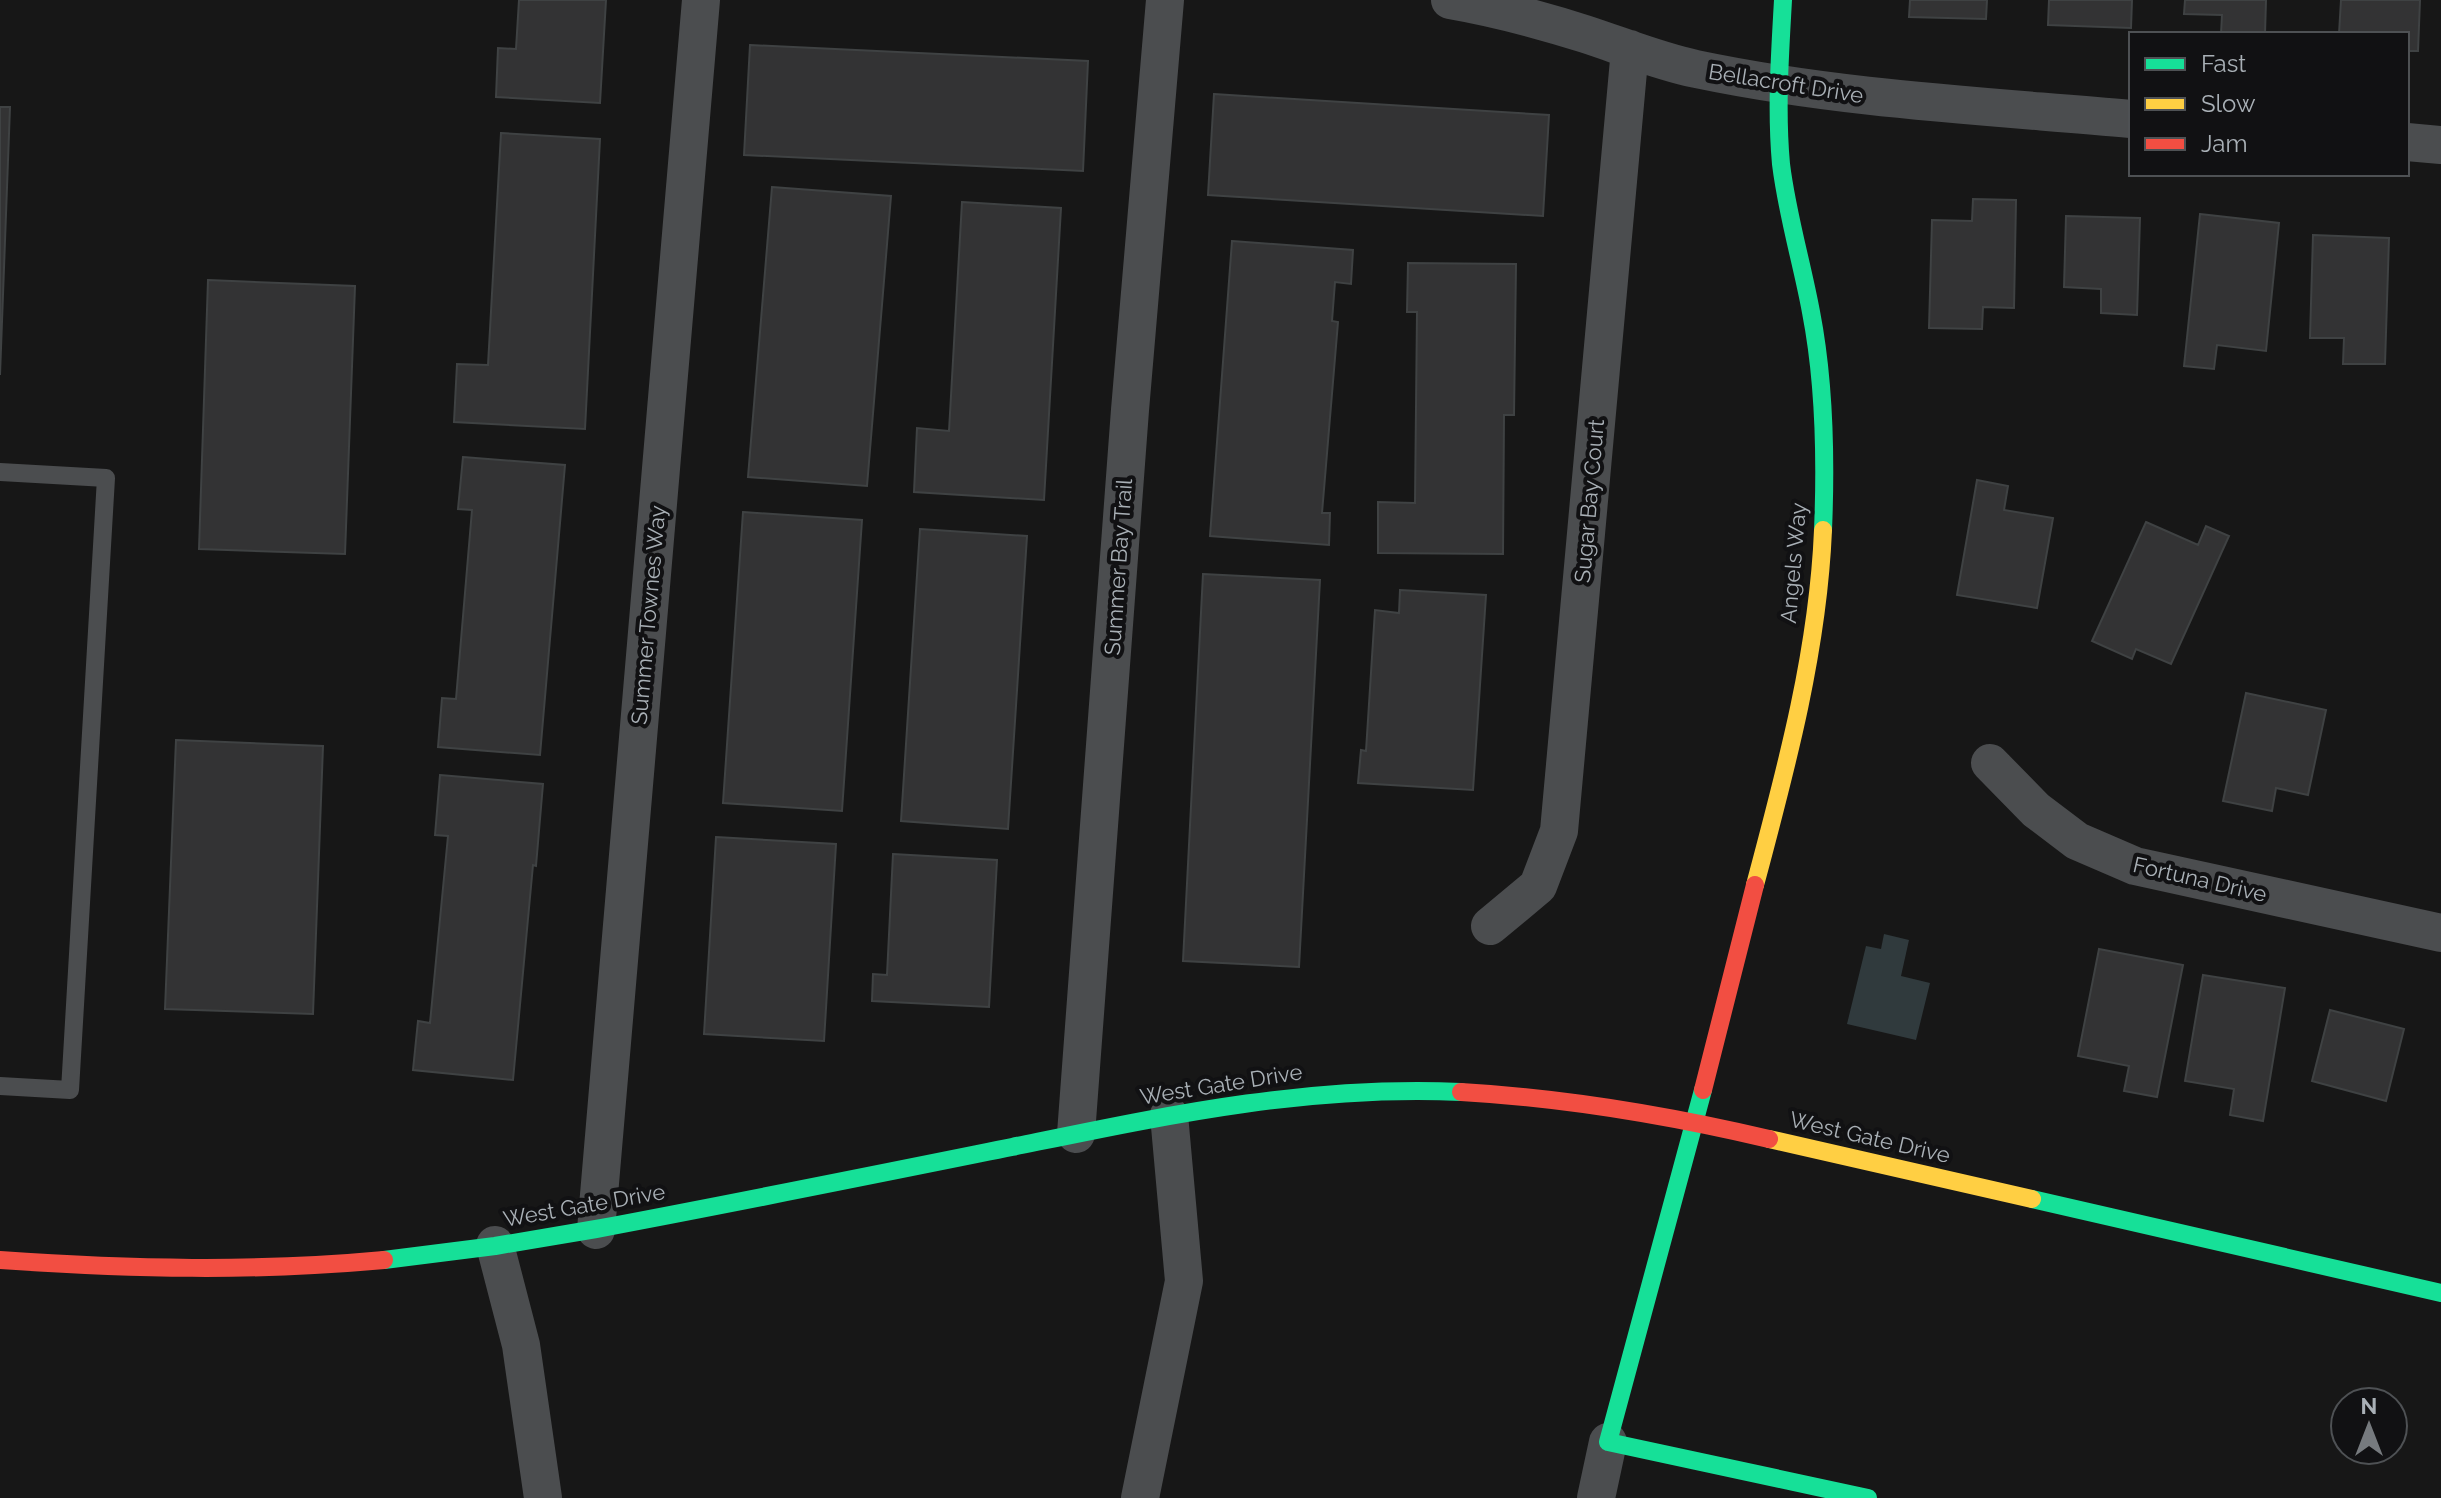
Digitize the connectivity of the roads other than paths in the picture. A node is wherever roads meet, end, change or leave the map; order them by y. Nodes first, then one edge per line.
1 (701, 0) edge
2 (1165, 0) edge
3 (1450, 0) edge
4 (1783, 0) edge
5 (1630, 49) junction
6 (1777, 85) junction
7 (2129, 119) edge
8 (2409, 142) edge
9 (2441, 145) edge
10 (0, 472) edge
11 (1990, 763) dead end
12 (1490, 926) dead end
13 (2441, 933) edge
14 (0, 1086) edge
15 (1169, 1115) junction
16 (1696, 1122) junction
17 (1076, 1134) junction
18 (596, 1230) junction
19 (495, 1245) junction
20 (0, 1260) edge
21 (2441, 1293) edge
22 (1608, 1442) junction
23 (543, 1498) edge
24 (1140, 1498) edge
25 (1596, 1498) edge
26 (1868, 1498) edge

1 - 18 street, Summer Townes Way
2 - 17 street, Summer Bay Trail
3 - 5 street, Bellacroft Drive
4 - 6 street, Angels Way
5 - 6 street, Bellacroft Drive
5 - 12 street, Sugar Bay Court
6 - 7 street, Bellacroft Drive
6 - 16 street, Angels Way
8 - 9 street
10 - 14 lane
11 - 13 street, Fortuna Drive
15 - 16 street, West Gate Drive
15 - 17 street, West Gate Drive
15 - 24 street
16 - 21 street, West Gate Drive
16 - 22 street, Angels Way
17 - 18 street, West Gate Drive
18 - 19 street, West Gate Drive
19 - 20 street, West Gate Drive
19 - 23 street
22 - 25 street
22 - 26 street

